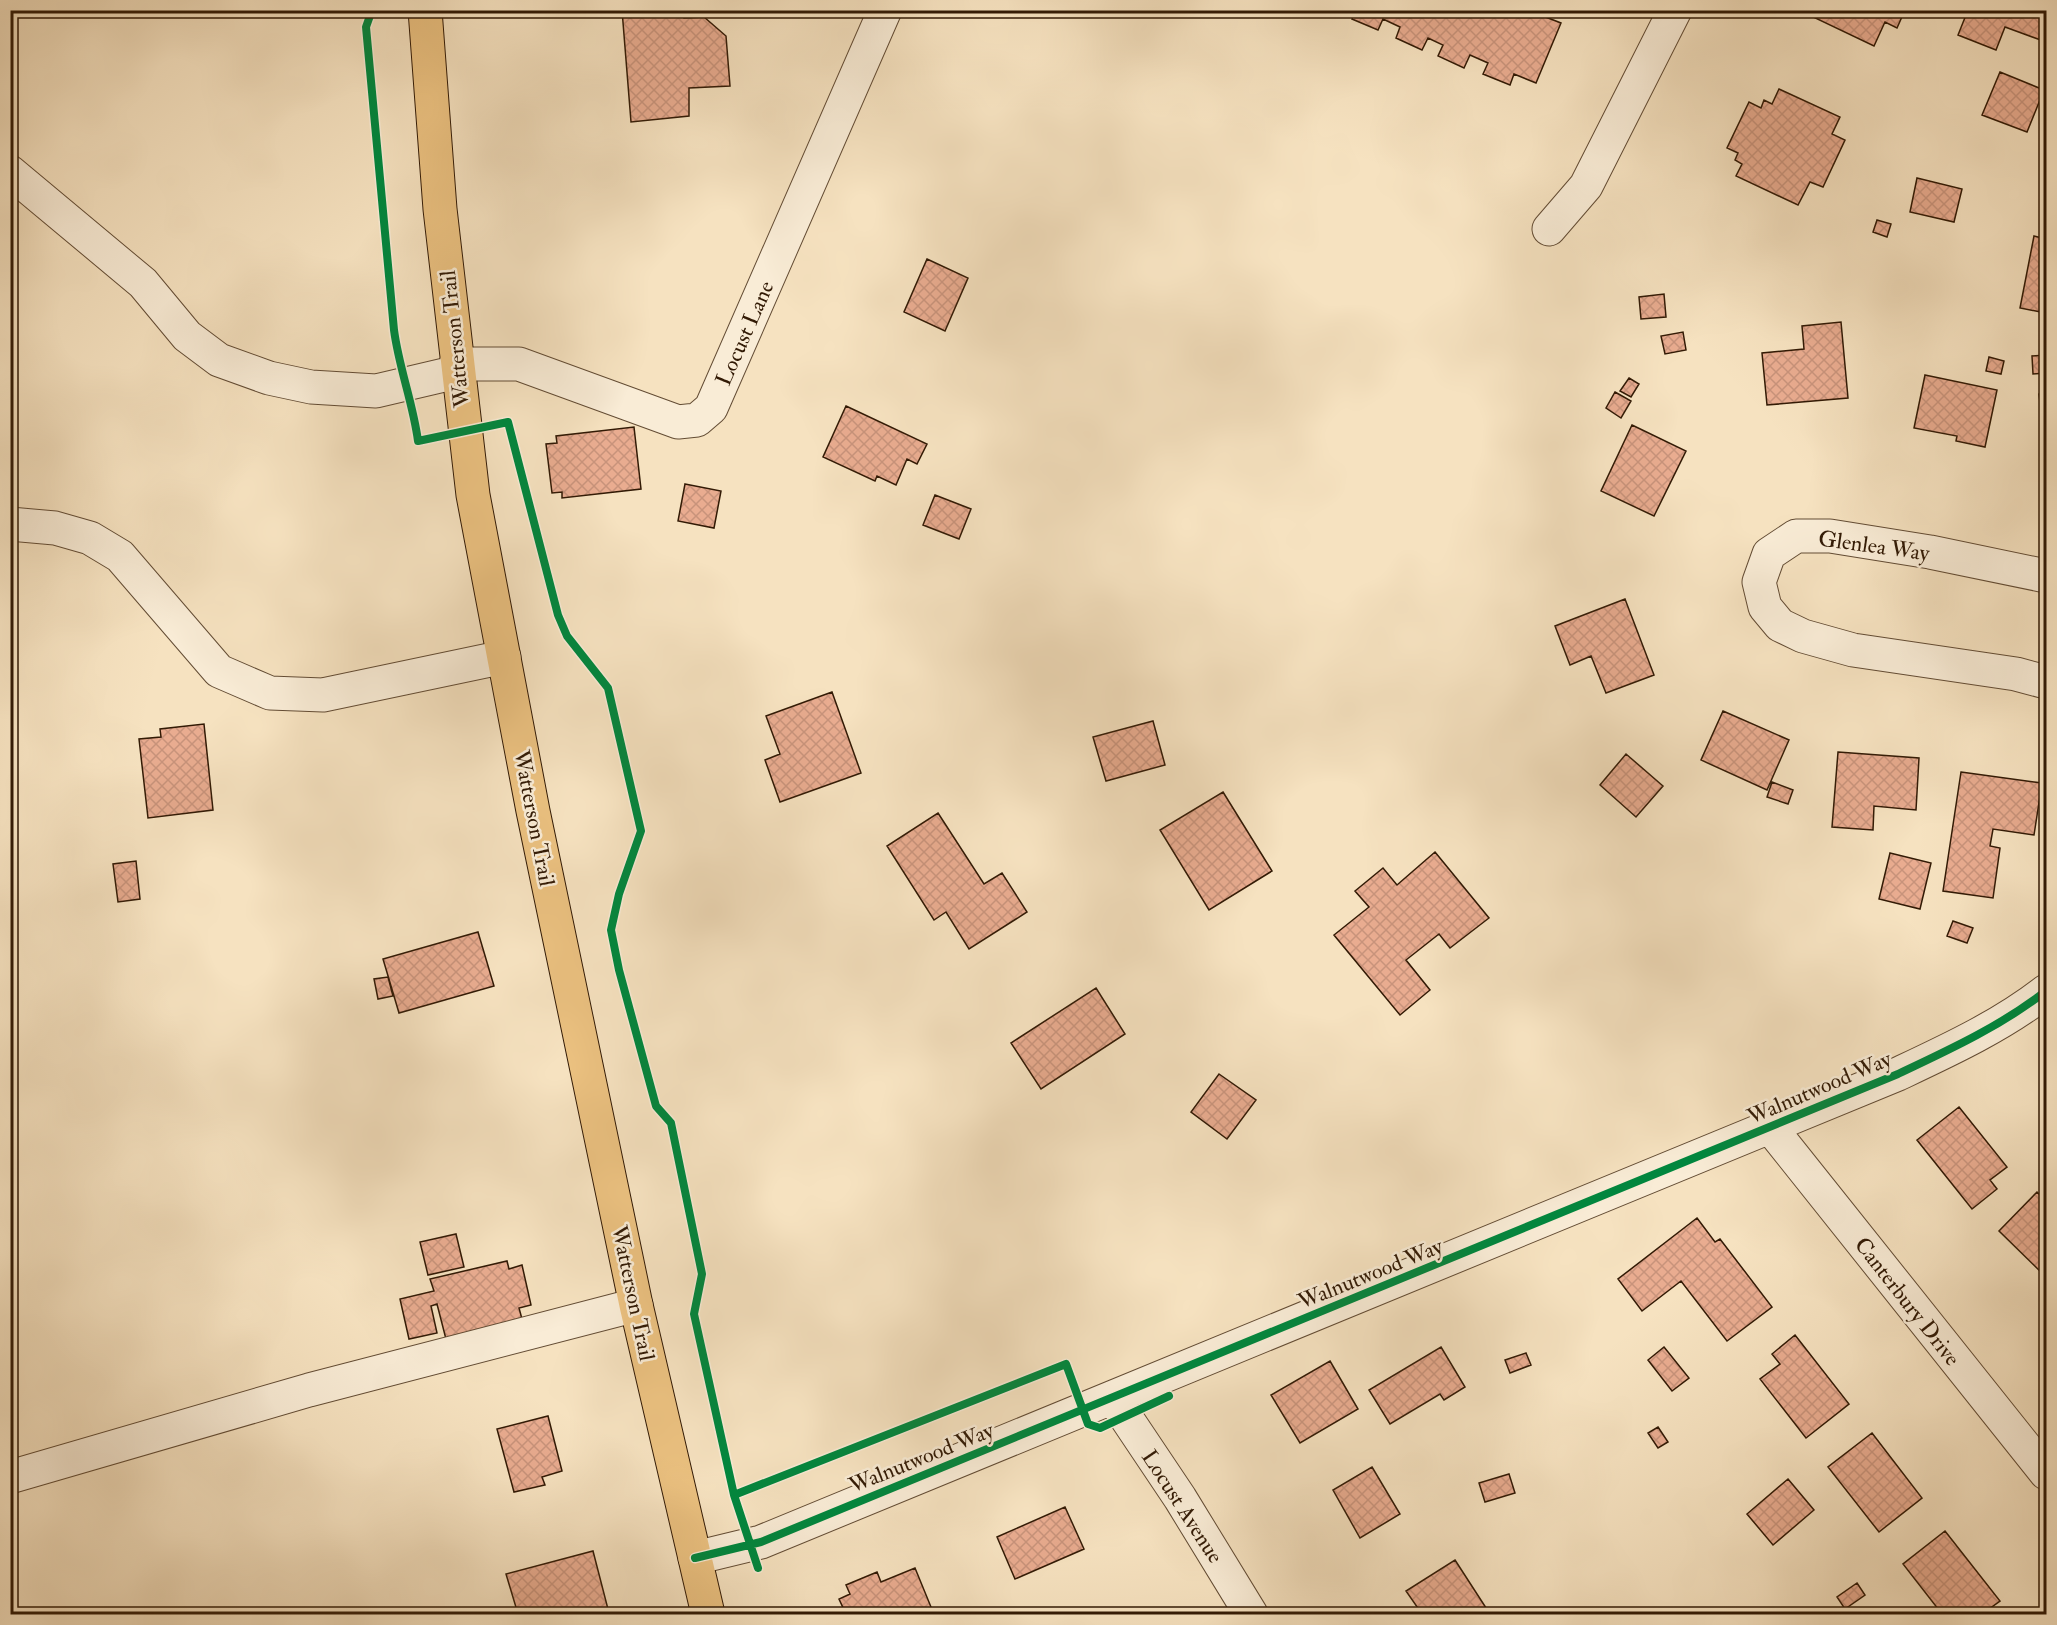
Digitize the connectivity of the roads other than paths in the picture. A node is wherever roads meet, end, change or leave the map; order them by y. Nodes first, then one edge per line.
1 (425, 10) edge
2 (885, 10) edge
3 (1676, 10) edge
4 (10, 172) edge
5 (1550, 229) dead end
6 (457, 368) junction
7 (10, 524) edge
8 (2046, 576) edge
9 (504, 657) junction
10 (2046, 682) edge
11 (2046, 991) edge
12 (1770, 1127) junction
13 (636, 1305) junction
14 (1113, 1398) junction
15 (2045, 1469) edge
16 (10, 1477) edge
17 (694, 1558) junction
18 (708, 1614) edge
19 (1251, 1614) edge

1 - 6 main road, Watterson Trail
2 - 6 street, Locust Lane
3 - 5 street
4 - 6 street, Locust Lane
6 - 9 main road, Watterson Trail
7 - 9 street
8 - 10 street, Glenlea Way
9 - 13 main road, Watterson Trail
11 - 12 street, Walnutwood Way
12 - 14 street, Walnutwood Way
12 - 15 street, Canterbury Drive
13 - 16 street
13 - 17 main road, Watterson Trail
14 - 17 street, Walnutwood Way
14 - 19 street, Locust Avenue
17 - 18 main road, Watterson Trail

